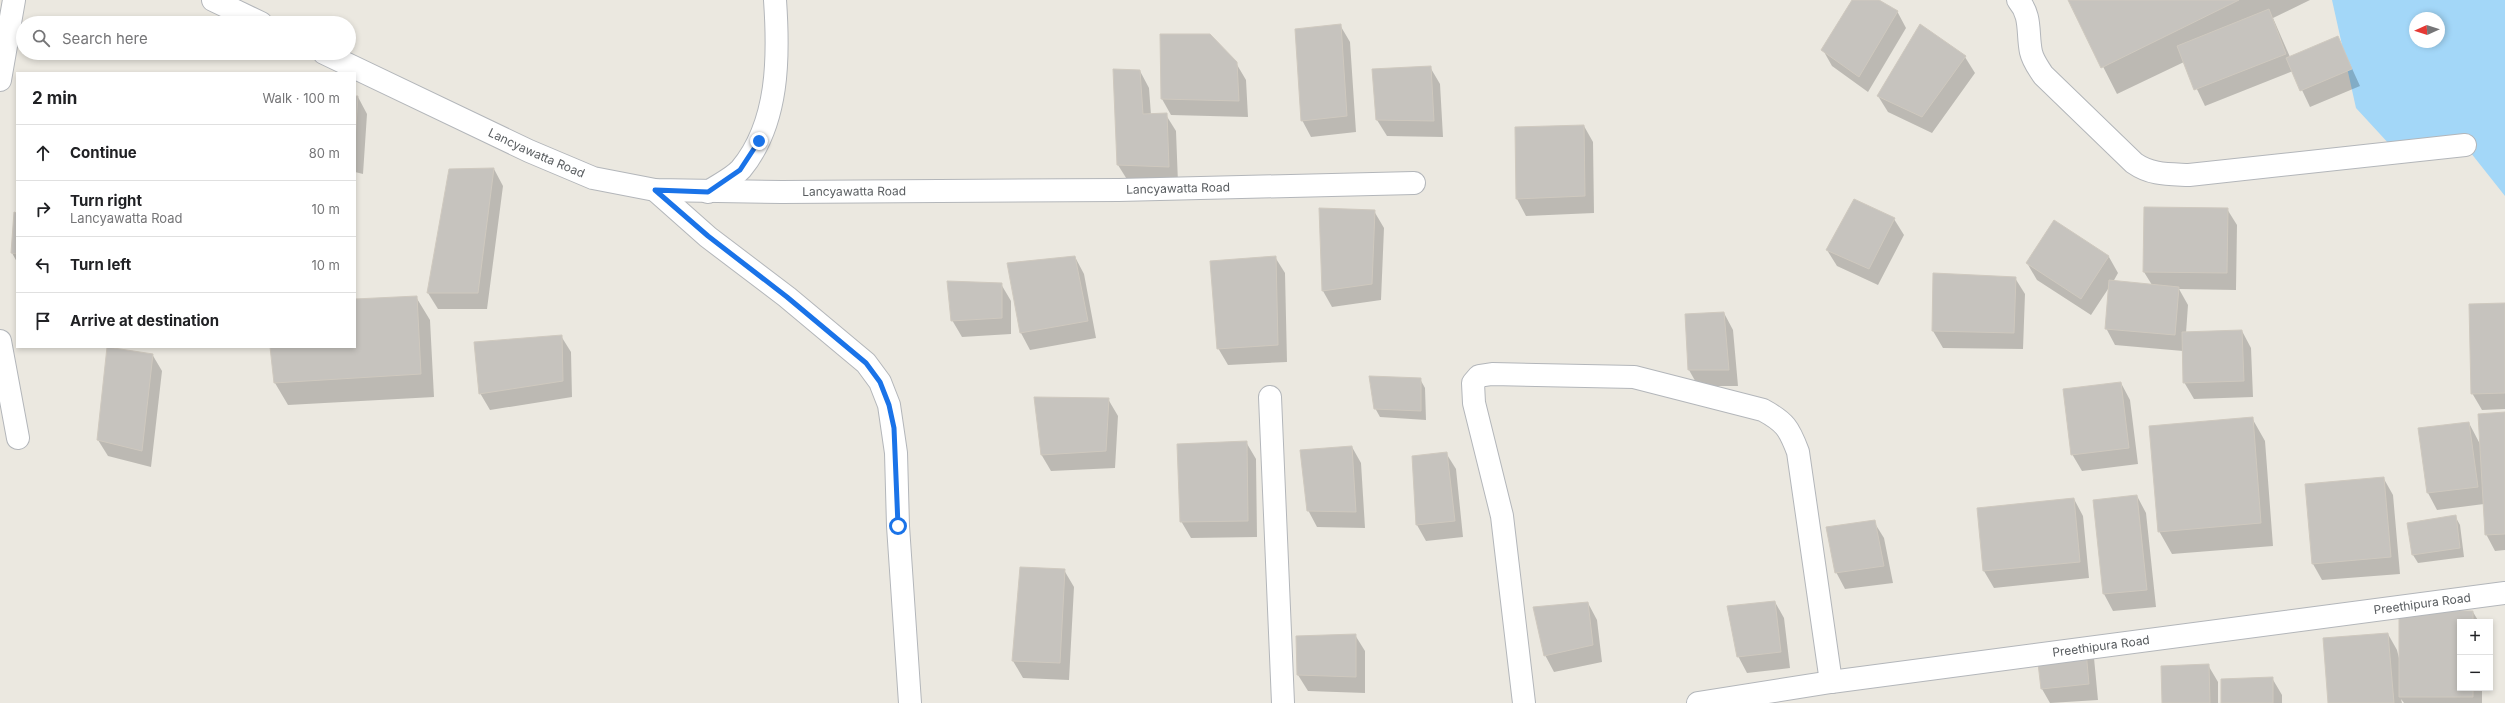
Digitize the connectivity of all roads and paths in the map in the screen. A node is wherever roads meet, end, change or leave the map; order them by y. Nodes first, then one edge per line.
1 (14, 0) edge
2 (212, 0) edge
3 (776, 0) edge
4 (2018, 0) edge
5 (246, 16) edge
6 (339, 60) edge
7 (0, 80) edge
8 (2465, 145) dead end
9 (1414, 183) dead end
10 (655, 190) junction
11 (708, 192) junction
12 (0, 342) edge
13 (1270, 397) dead end
14 (18, 438) dead end
15 (2505, 593) edge
16 (1831, 682) junction
17 (910, 703) edge
18 (1283, 703) edge
19 (1524, 703) edge
20 (1698, 703) edge

1 - 7 street
2 - 5 street
3 - 11 street
4 - 8 street
6 - 10 street, Lancyawatta Road
9 - 11 street, Lancyawatta Road
10 - 11 street, Lancyawatta Road
10 - 17 street
12 - 14 street
13 - 18 street
15 - 16 street, Preethipura Road
16 - 19 street
16 - 20 street, Preethipura Road

